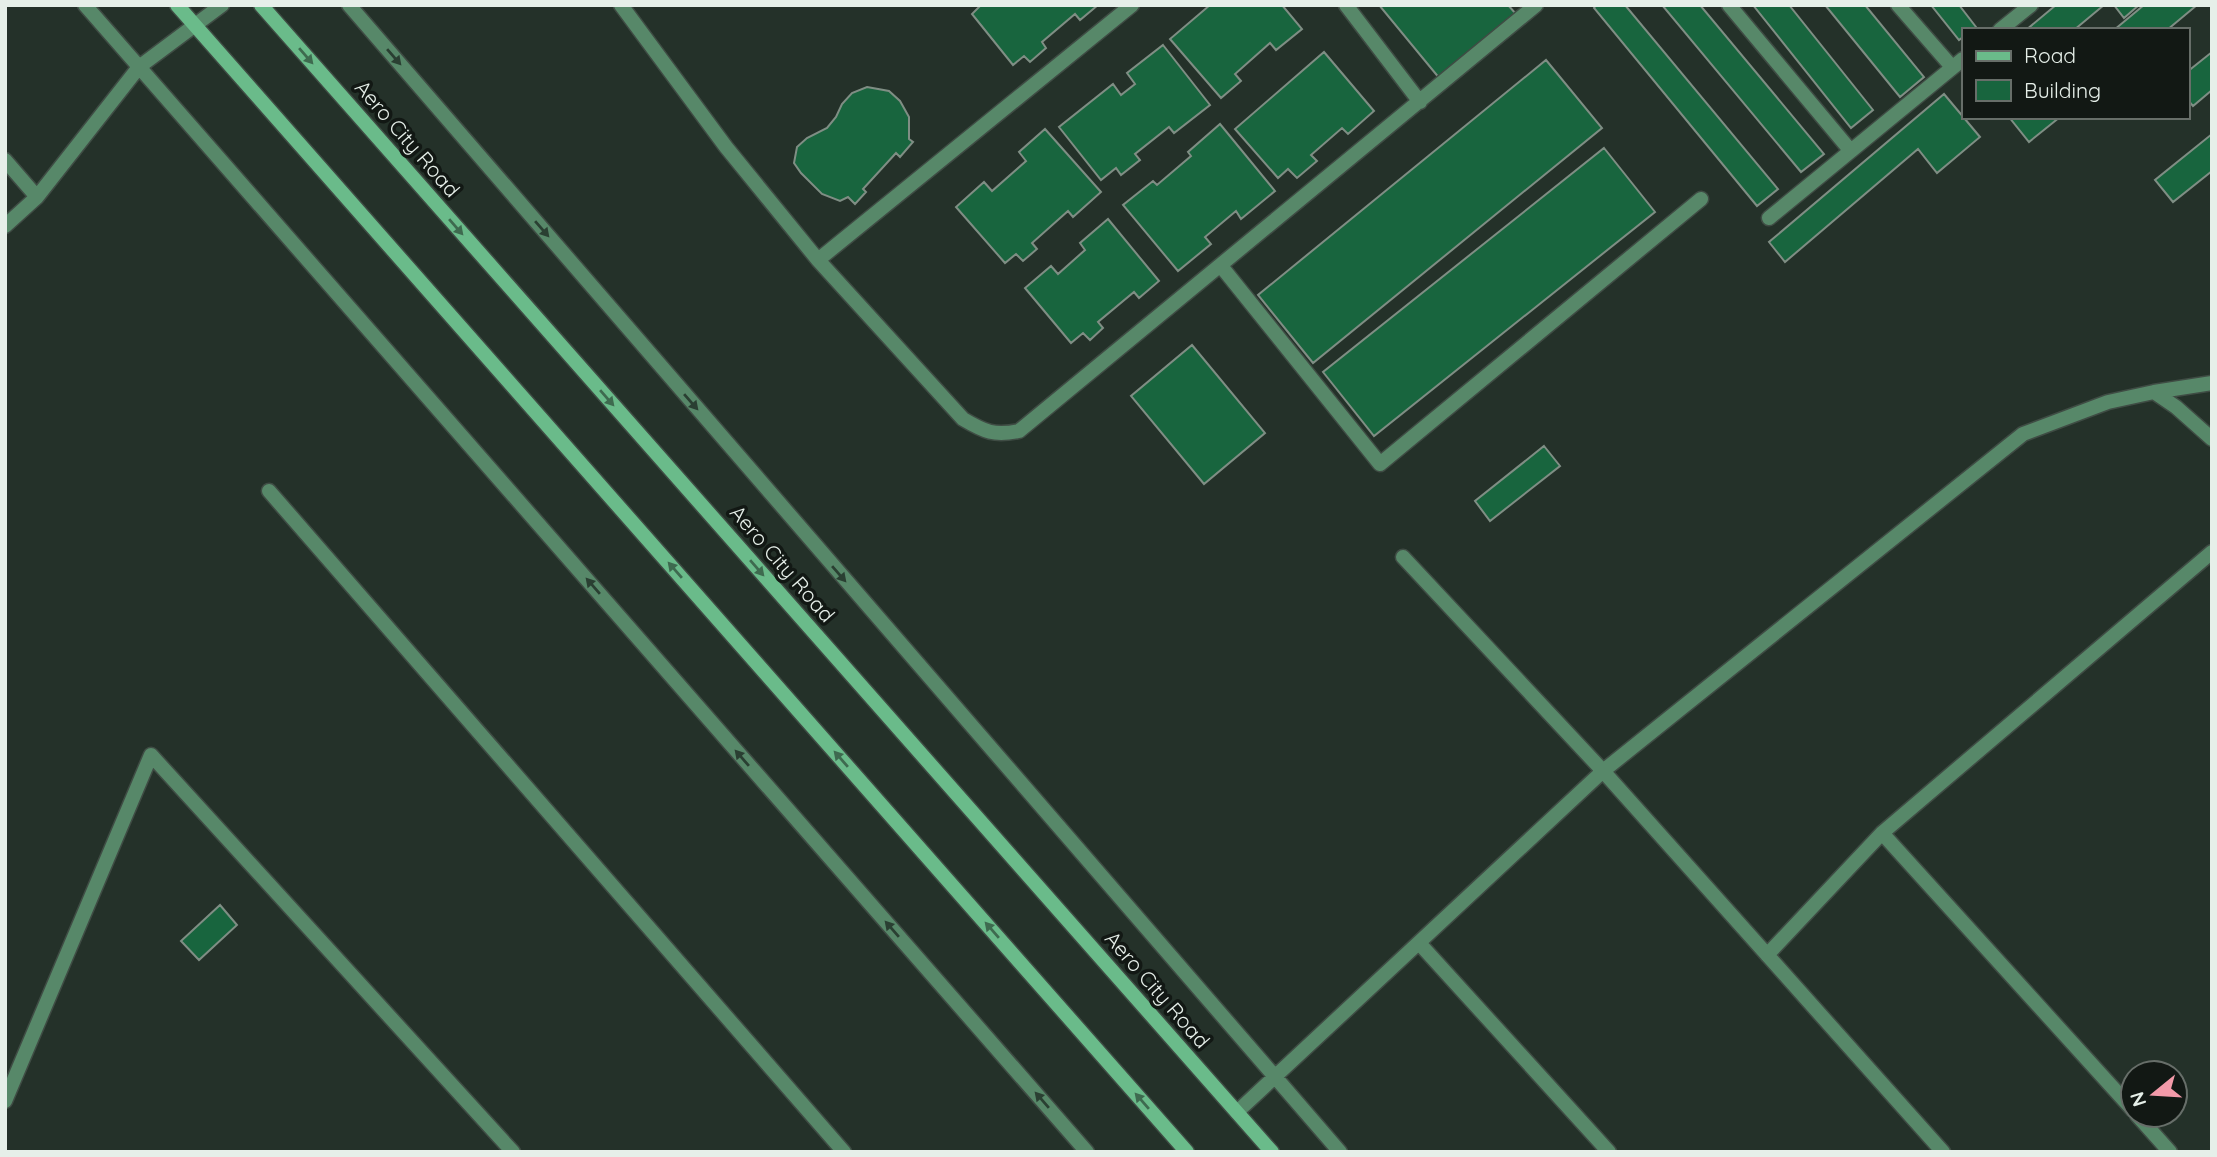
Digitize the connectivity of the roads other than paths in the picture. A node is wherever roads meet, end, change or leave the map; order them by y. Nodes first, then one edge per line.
1 (85, 5) edge
2 (177, 5) edge
3 (222, 5) edge
4 (261, 5) edge
5 (349, 5) edge
6 (621, 5) edge
7 (1132, 5) edge
8 (1346, 5) edge
9 (1536, 5) edge
10 (1730, 5) edge
11 (1898, 5) edge
12 (2031, 5) edge
13 (194, 25) junction
14 (2002, 28) edge
15 (1958, 63) edge
16 (139, 67) junction
17 (1420, 102) junction
18 (1850, 150) junction
19 (5, 160) edge
20 (37, 197) junction
21 (1701, 199) dead end
22 (1769, 218) dead end
23 (5, 226) edge
24 (818, 260) junction
25 (1220, 266) junction
26 (2212, 383) edge
27 (2154, 392) junction
28 (2212, 439) edge
29 (269, 491) dead end
30 (2212, 552) edge
31 (1403, 557) dead end
32 (1603, 771) junction
33 (1882, 833) junction
34 (1419, 943) junction
35 (1767, 955) junction
36 (1274, 1077) junction
37 (2119, 1095) edge
38 (5, 1101) edge
39 (1237, 1112) junction
40 (2150, 1129) edge
41 (513, 1152) edge
42 (844, 1152) edge
43 (1087, 1152) edge
44 (1187, 1152) edge
45 (1272, 1152) edge
46 (1340, 1152) edge
47 (1609, 1152) edge
48 (1943, 1152) edge
49 (2171, 1152) edge

1 - 16 street
2 - 13 street
3 - 13 street
4 -> 39 street, Aero City Road
5 -> 36 street
6 - 24 street
7 - 24 street
8 - 17 street
9 - 17 street
10 - 18 street
11 - 15 street
12 - 14 street
13 - 16 street
44 -> 13 street
15 - 18 street
16 - 20 street
43 -> 16 street
17 - 25 street
18 - 22 street
19 - 20 street
20 - 23 street
21 - 25 street
24 - 25 street
26 - 27 street
27 - 28 street
27 - 32 street
29 - 42 street
30 - 33 street
31 - 32 street
32 - 34 street
32 - 35 street
33 - 35 street
33 - 37 street
34 - 36 street
34 - 47 street
35 - 48 street
36 - 39 street
36 - 46 street
38 - 41 street
39 - 45 street, Aero City Road
40 - 49 street

